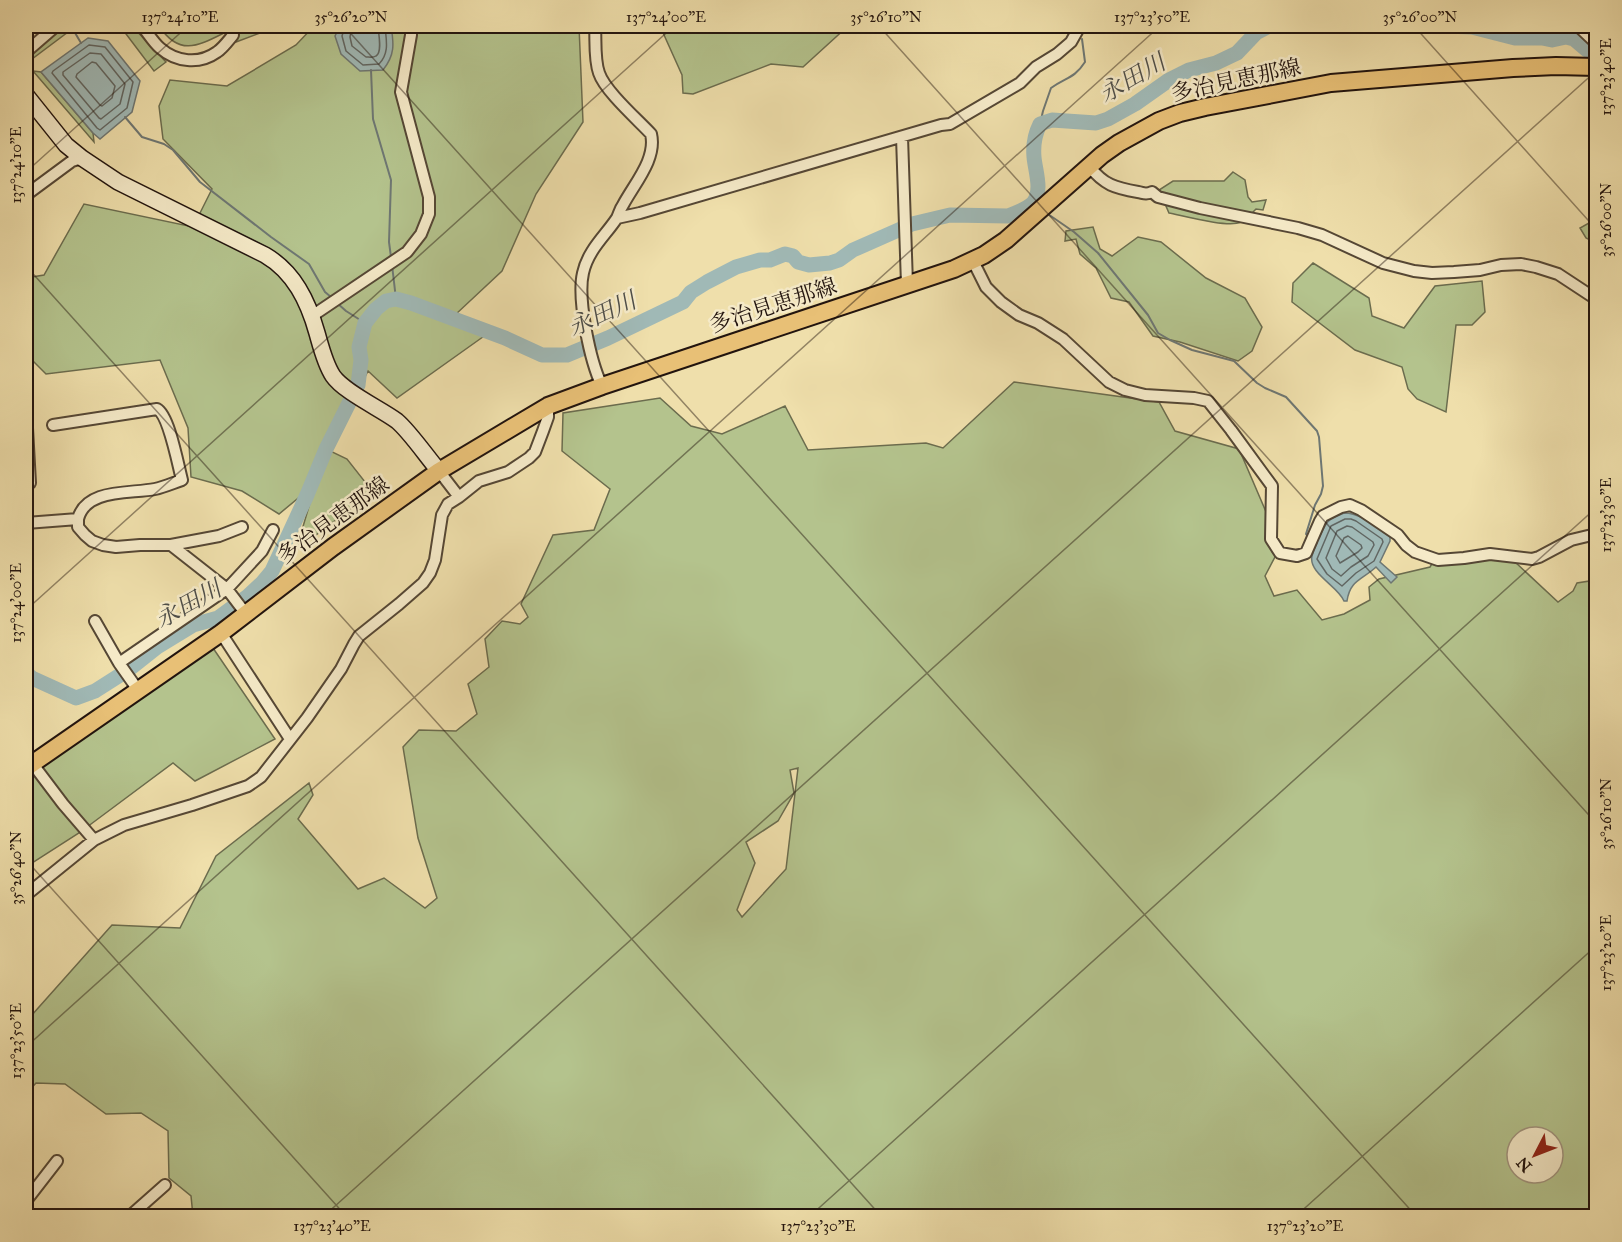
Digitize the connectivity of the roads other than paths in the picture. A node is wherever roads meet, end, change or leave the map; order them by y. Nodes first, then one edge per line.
1 (56, 26) edge
2 (142, 26) edge
3 (411, 26) edge
4 (595, 26) edge
5 (1080, 26) edge
6 (1578, 26) edge
7 (233, 35) dead end
8 (1596, 43) edge
9 (26, 52) edge
10 (1595, 63) edge
11 (28, 101) edge
12 (902, 137) junction
13 (82, 158) junction
14 (1089, 166) junction
15 (26, 195) edge
16 (617, 218) junction
17 (972, 261) junction
18 (907, 284) junction
19 (1596, 299) edge
20 (312, 316) junction
21 (602, 386) junction
22 (548, 406) junction
23 (26, 410) edge
24 (53, 425) dead end
25 (439, 471) junction
26 (30, 483) dead end
27 (459, 497) junction
28 (78, 519) junction
29 (26, 523) edge
30 (242, 527) dead end
31 (273, 530) dead end
32 (1596, 534) edge
33 (171, 545) junction
34 (229, 591) junction
35 (245, 612) junction
36 (95, 621) dead end
37 (221, 633) junction
38 (120, 665) junction
39 (136, 687) junction
40 (290, 739) junction
41 (29, 765) edge
42 (94, 840) junction
43 (26, 895) edge
44 (57, 1161) dead end
45 (165, 1185) dead end
46 (26, 1201) edge
47 (130, 1216) edge

1 - 9 street
2 - 7 street
3 - 20 street
4 - 16 street
5 - 12 street
6 - 8 street
10 - 14 main road, 多治見恵那線
11 - 13 street
12 - 16 street
12 - 18 street
13 - 15 street
13 - 20 street
14 - 17 main road, 多治見恵那線
14 - 19 street
16 - 21 street
17 - 18 main road, 多治見恵那線
17 - 32 street
18 - 21 main road, 多治見恵那線
20 - 25 street
21 - 22 main road, 多治見恵那線
22 - 25 main road, 多治見恵那線
22 - 27 street
23 - 26 street
24 - 28 street
25 - 27 street
25 - 35 main road, 多治見恵那線
27 - 40 street
28 - 29 street
28 - 33 street
30 - 33 street
31 - 34 street
33 - 34 street
34 - 35 street
34 - 38 street
35 - 37 main road, 多治見恵那線
36 - 38 street
37 - 39 main road, 多治見恵那線
37 - 40 street
38 - 39 street
39 - 41 main road, 多治見恵那線
40 - 42 street
41 - 42 street
42 - 43 street
44 - 46 street
45 - 47 street

